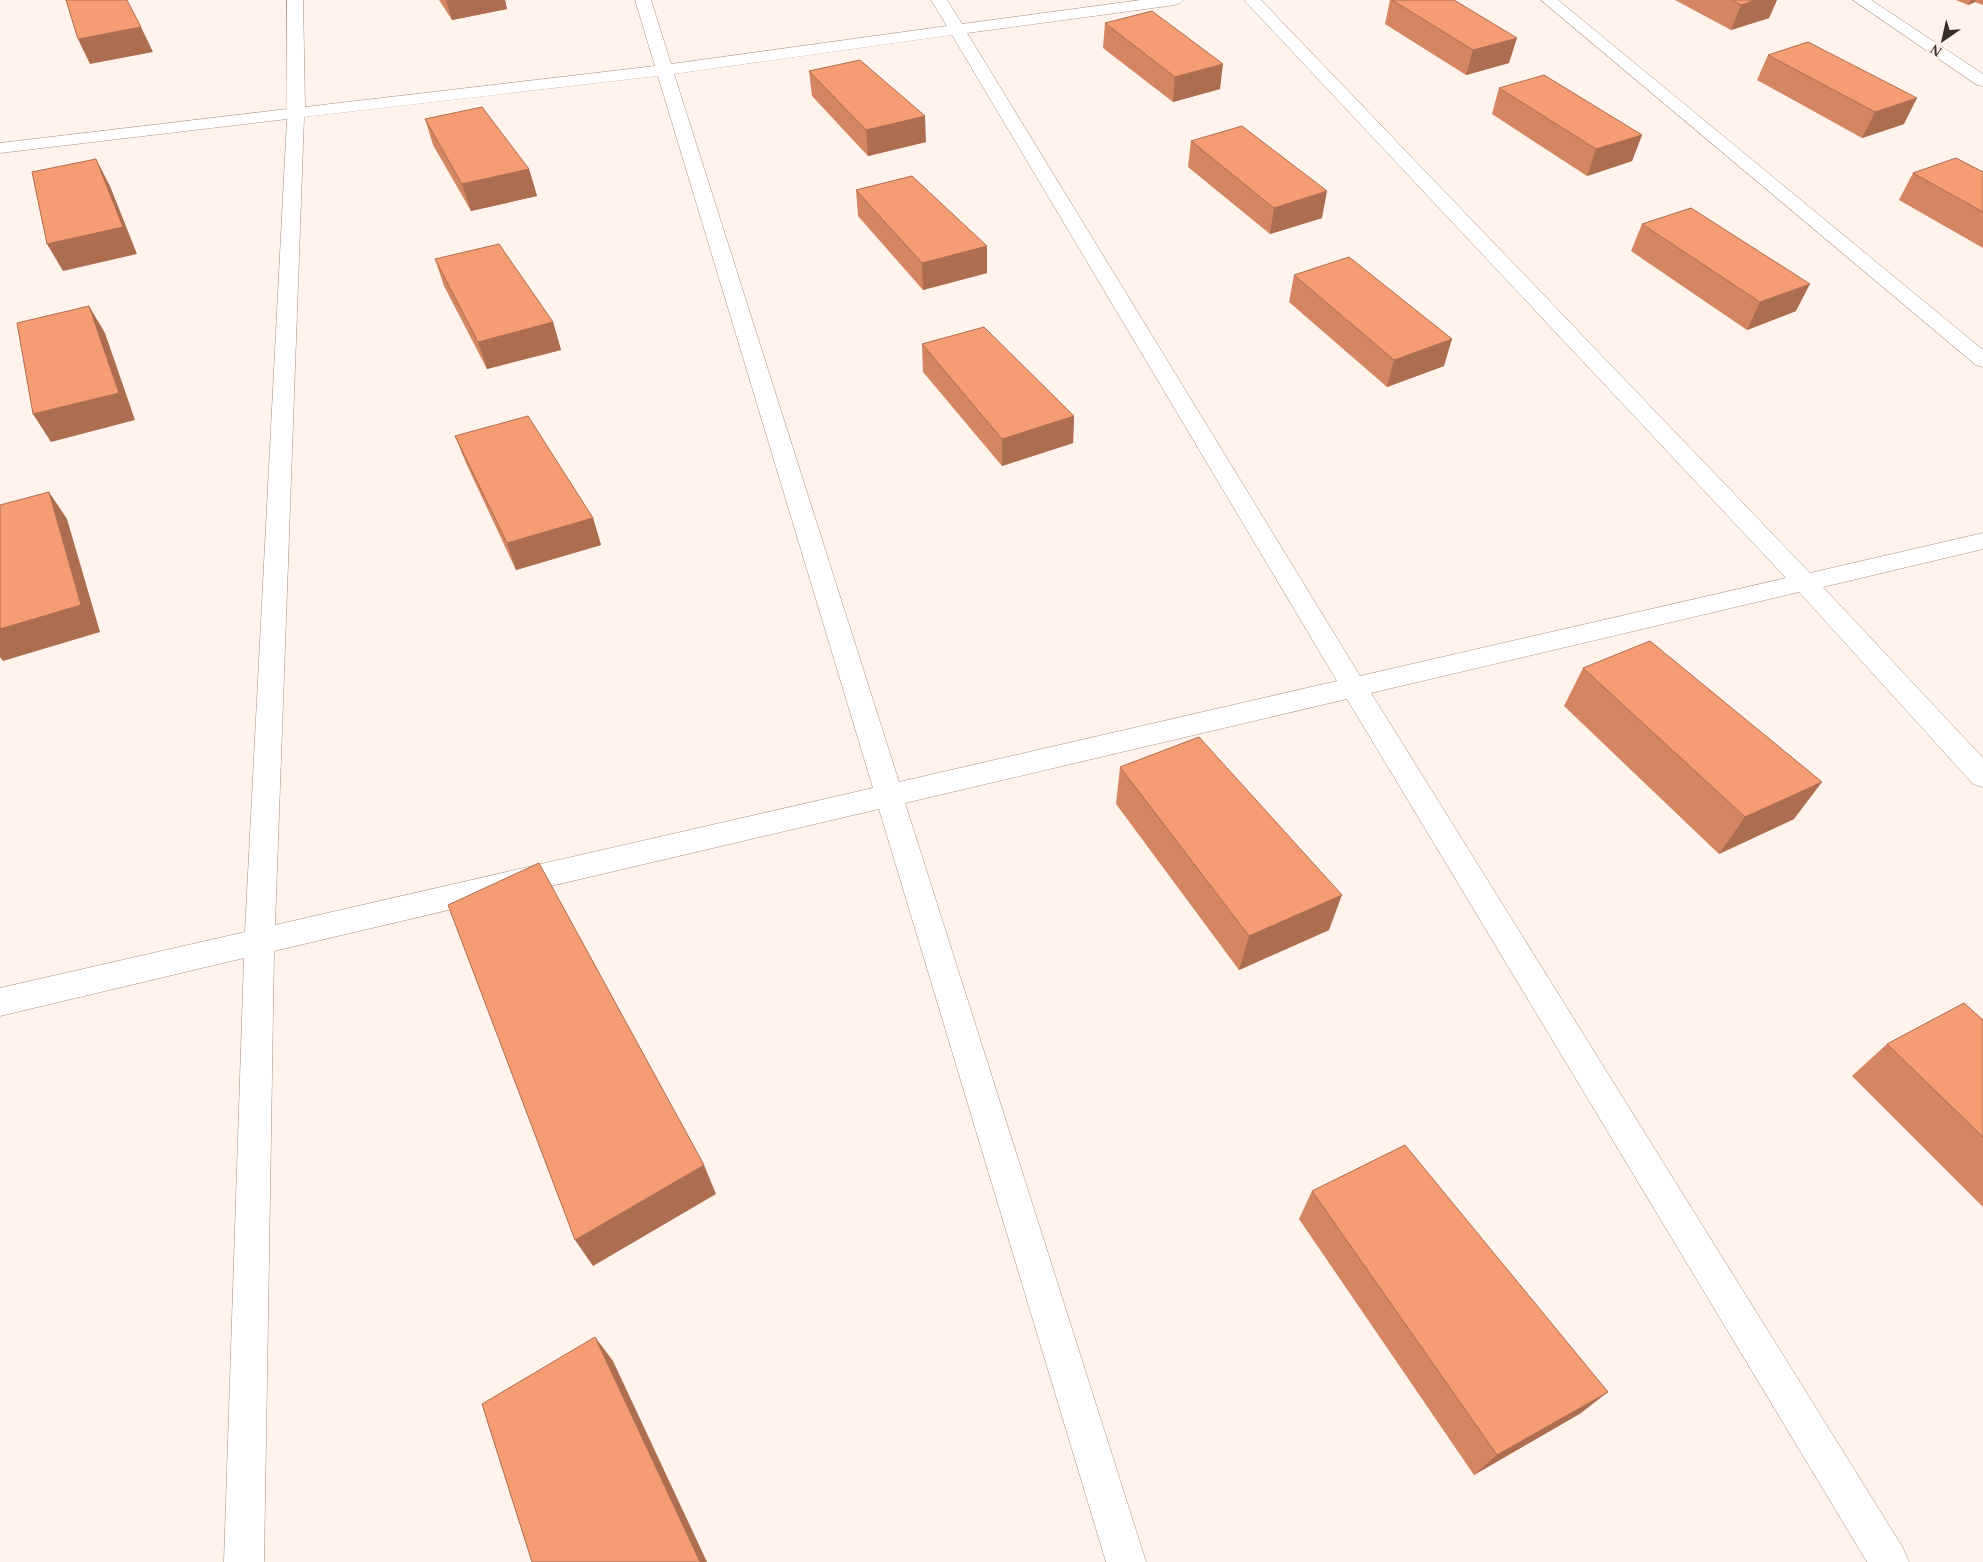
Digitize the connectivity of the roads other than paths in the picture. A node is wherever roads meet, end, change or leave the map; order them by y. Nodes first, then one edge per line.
1 (296, 0) edge
2 (643, 0) edge
3 (939, 0) edge
4 (1176, 0) edge
5 (1252, 0) edge
6 (1549, 0) edge
7 (1861, 0) edge
8 (957, 30) junction
9 (664, 70) junction
10 (1983, 81) edge
11 (296, 113) junction
12 (0, 148) edge
13 (1983, 361) edge
14 (1983, 541) edge
15 (1805, 582) junction
16 (1354, 688) junction
17 (1983, 776) edge
18 (890, 796) junction
19 (259, 943) junction
20 (0, 1002) edge
21 (244, 1562) edge
22 (1126, 1562) edge
23 (1889, 1562) edge

1 - 11 street
2 - 9 street
3 - 8 street
4 - 8 street
5 - 15 street
6 - 13 street
7 - 10 street
8 - 9 street
8 - 16 street
9 - 11 street
9 - 18 street
11 - 12 street
11 - 19 street
14 - 15 street
15 - 16 street
15 - 17 street
16 - 18 street
16 - 23 street
18 - 19 street
18 - 22 street
19 - 20 street
19 - 21 street

